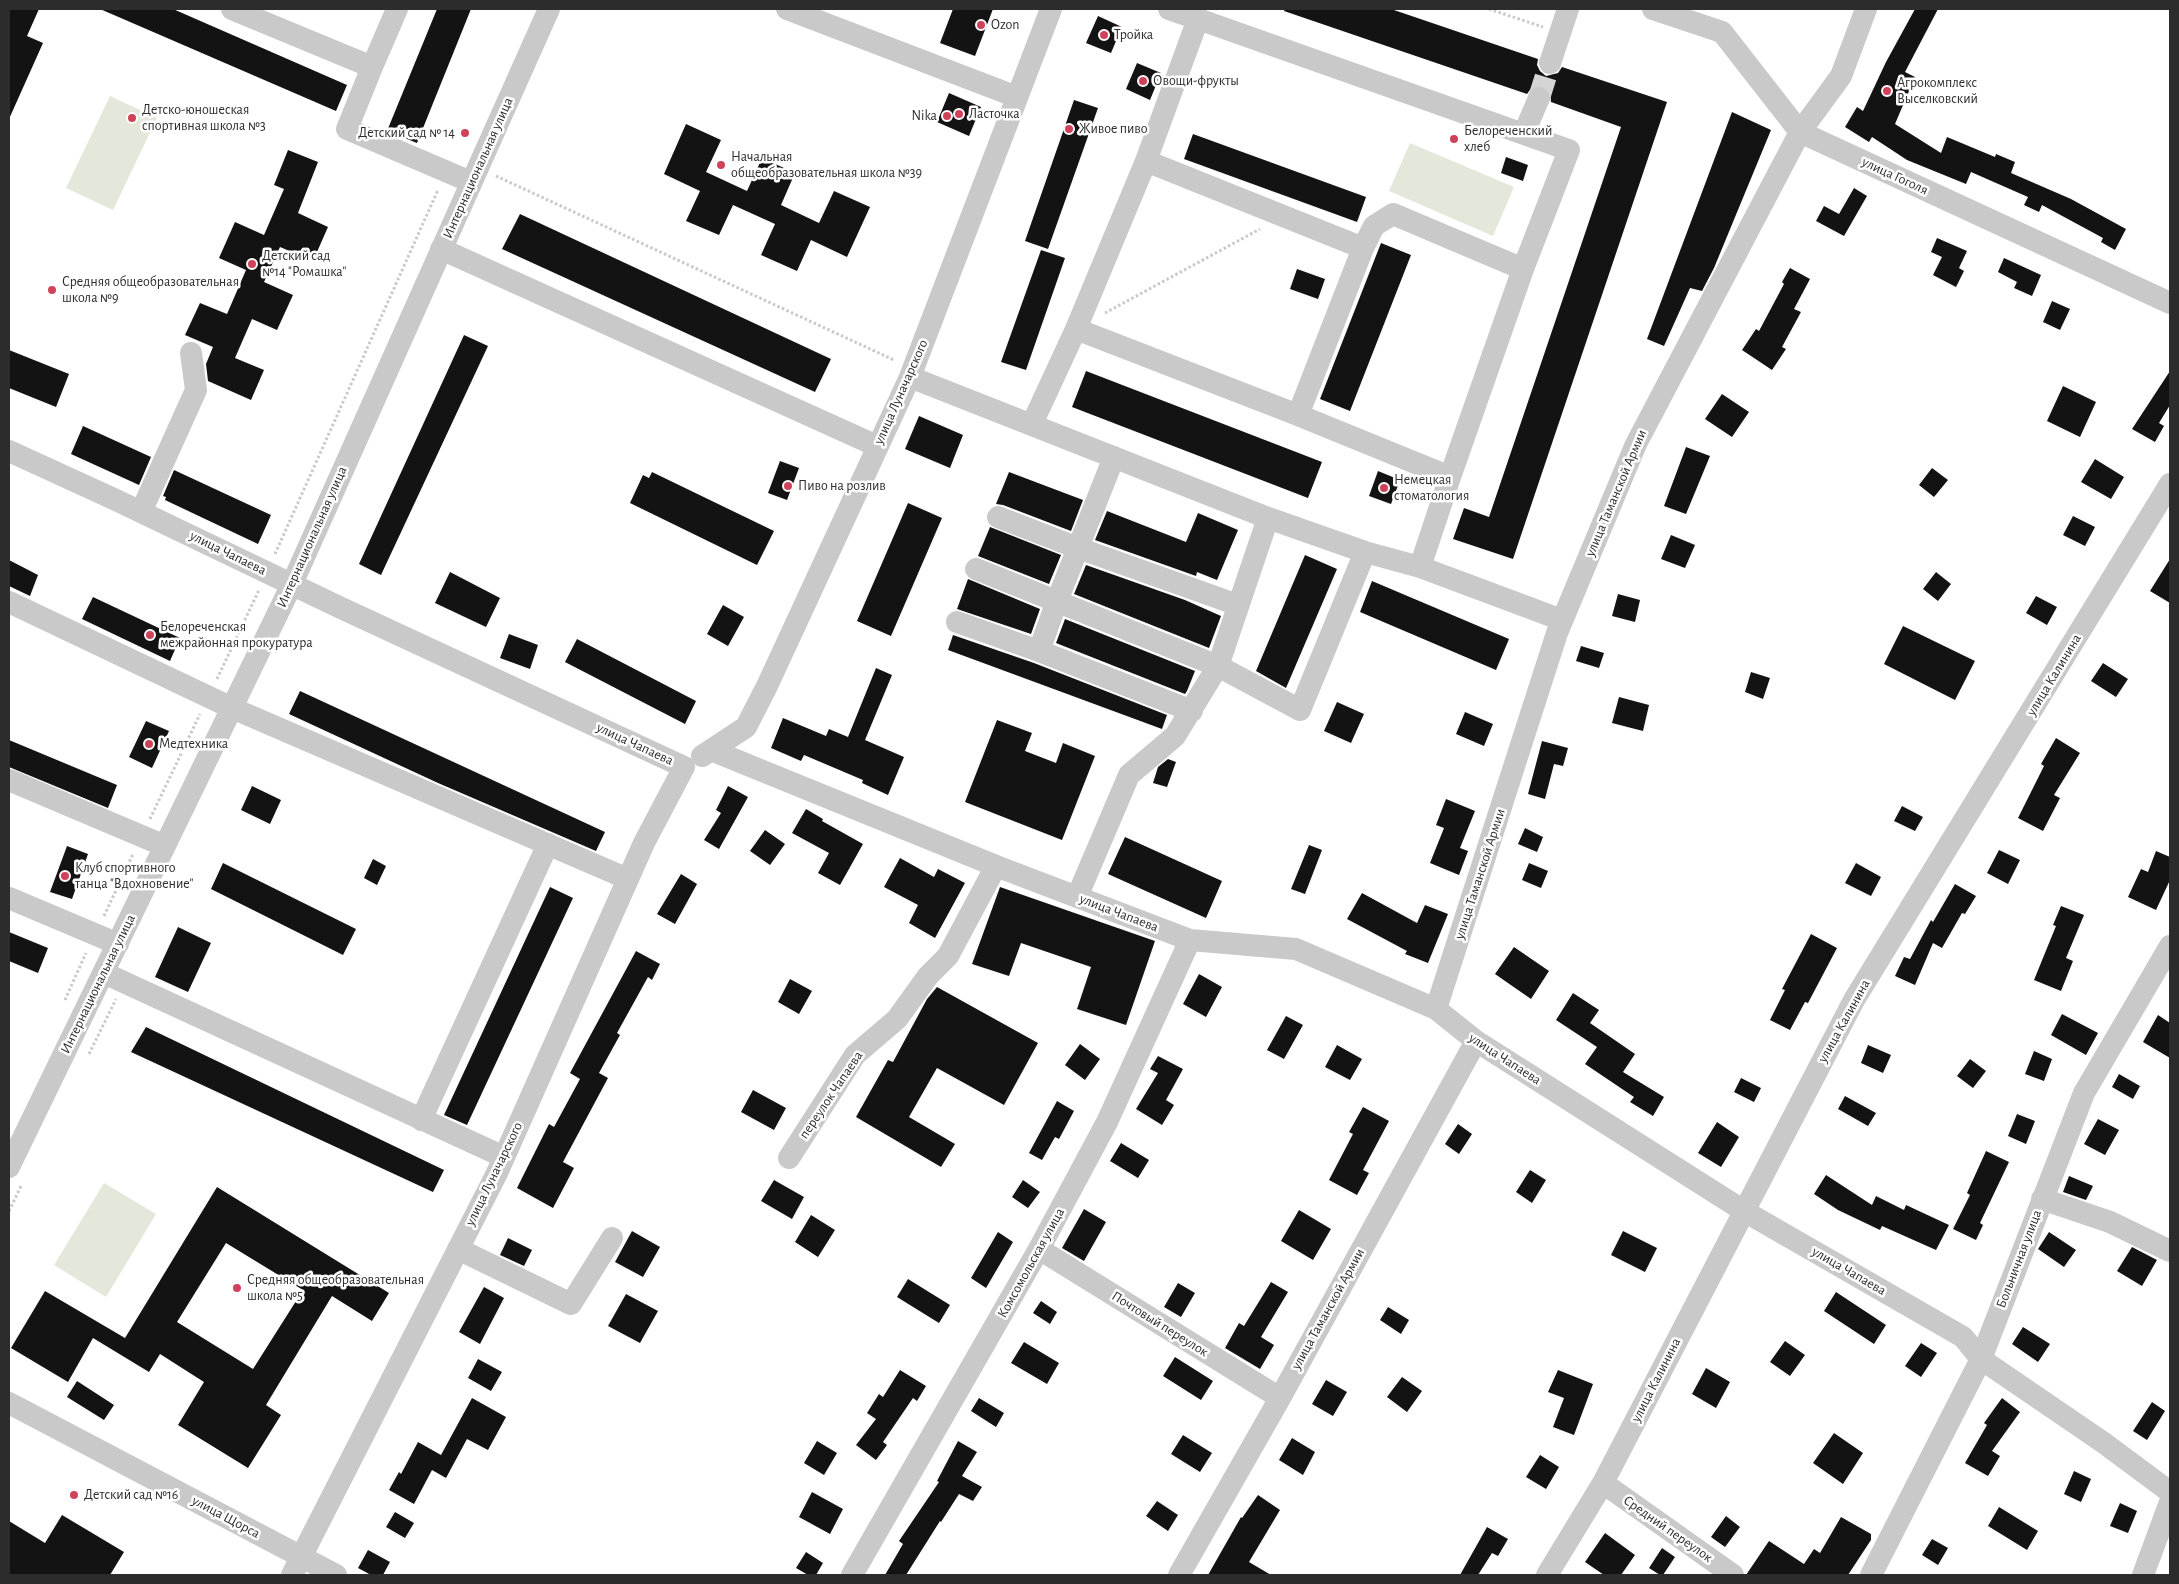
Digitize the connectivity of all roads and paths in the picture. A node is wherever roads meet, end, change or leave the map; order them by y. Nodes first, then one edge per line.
1 (232, 9) edge
2 (397, 9) edge
3 (549, 9) edge
4 (787, 9) edge
5 (1051, 9) edge
6 (1168, 9) edge
7 (1489, 9) edge
8 (1568, 9) edge
9 (1653, 9) edge
10 (1866, 9) edge
11 (1198, 19) junction
12 (1560, 33) junction
13 (1550, 63) tunnel mouth
14 (372, 67) junction
15 (1017, 97) junction
16 (1539, 98) tunnel mouth
17 (1800, 132) junction
18 (1524, 133) junction
19 (1146, 161) junction
20 (446, 172) junction
21 (474, 175) junction
22 (1285, 215) junction
23 (1363, 248) junction
24 (441, 249) junction
25 (1524, 269) junction
26 (2170, 304) edge
27 (1076, 329) junction
28 (191, 353) dead end
29 (912, 373) junction
30 (1298, 415) junction
31 (1032, 424) junction
32 (877, 446) junction
33 (9, 451) edge
34 (1114, 457) junction
35 (1450, 477) junction
36 (2170, 484) edge
37 (141, 512) junction
38 (998, 516) dead end
39 (1268, 518) junction
40 (1078, 548) junction
41 (1365, 552) junction
42 (1420, 568) junction
43 (976, 569) dead end
44 (267, 572) junction
45 (292, 584) junction
46 (1057, 601) junction
47 (9, 602) edge
48 (1238, 605) junction
49 (1562, 620) junction
50 (957, 622) dead end
51 (1039, 651) junction
52 (1218, 666) junction
53 (232, 708) junction
54 (1192, 711) junction
55 (711, 750) junction
56 (684, 767) junction
57 (9, 780) edge
58 (548, 844) junction
59 (165, 846) junction
60 (996, 866) junction
61 (628, 879) junction
62 (1077, 897) junction
63 (9, 898) edge
64 (1190, 940) junction
65 (118, 944) junction
66 (2170, 946) edge
67 (104, 973) junction
68 (1436, 1009) junction
69 (1476, 1041) junction
70 (421, 1120) junction
71 (504, 1157) junction
72 (789, 1158) dead end
73 (9, 1167) edge
74 (2042, 1199) junction
75 (1744, 1211) junction
76 (612, 1238) dead end
77 (458, 1248) junction
78 (1039, 1249) junction
79 (2170, 1251) edge
80 (1981, 1359) junction
81 (1280, 1398) junction
82 (9, 1403) edge
83 (1603, 1483) junction
84 (2170, 1492) edge
85 (2170, 1502) edge
86 (297, 1566) edge
87 (336, 1575) edge
88 (852, 1575) edge
89 (1179, 1575) edge
90 (1547, 1575) edge
91 (1733, 1575) edge
92 (1871, 1575) edge
93 (2143, 1575) edge

1 - 14 street
2 - 14 street
3 - 21 street, Интернациональная улица
4 - 15 street
5 - 15 street, улица Луначарского
6 - 11 street
7 - 12 path
8 - 12 street
9 - 17 street, улица Гоголя
10 - 17 street, улица Таманской Армии
11 - 18 street
11 - 19 street
12 - 13 street
14 - 20 street
15 - 29 street, улица Луначарского
16 - 18 street
17 - 26 street, улица Гоголя
17 - 49 street, улица Таманской Армии
18 - 25 street
19 - 22 street
19 - 27 street
20 - 21 street
20 - 44 path
21 - 24 street, Интернациональная улица
21 - 29 path
22 - 23 street
22 - 27 path
23 - 25 street
23 - 30 street
24 - 32 street
24 - 45 street, Интернациональная улица
25 - 35 street
27 - 30 street
27 - 31 street
28 - 37 street
29 - 31 street
29 - 32 street, улица Луначарского
30 - 35 street
31 - 34 street
32 - 55 street, улица Луначарского
33 - 37 street, улица Чапаева
34 - 39 street
34 - 40 street
35 - 42 street
36 - 75 street, улица Калинина
37 - 44 street, улица Чапаева
38 - 40 street
39 - 41 street
39 - 48 street
40 - 46 street
40 - 48 street
41 - 42 street
41 - 52 street
42 - 49 street
43 - 46 street
44 - 45 street, улица Чапаева
45 - 53 street, Интернациональная улица
45 - 56 street, улица Чапаева
46 - 51 street
46 - 52 street
47 - 53 street
48 - 52 street
49 - 68 street, улица Таманской Армии
50 - 51 street
51 - 54 street
52 - 54 street
53 - 58 street
53 - 59 street, Интернациональная улица
54 - 62 street
55 - 56 street, улица Чапаева
55 - 60 street, улица Чапаева
56 - 61 street, улица Луначарского
57 - 59 street
58 - 61 street
58 - 70 street
59 - 65 street, Интернациональная улица
60 - 62 street, улица Чапаева
60 - 72 street, переулок Чапаева
61 - 71 street, улица Луначарского
62 - 64 street, улица Чапаева
63 - 65 street
64 - 68 street, улица Чапаева
64 - 78 street, Комсомольская улица
65 - 67 street, Интернациональная улица
66 - 74 street, Больничная улица
67 - 70 street
67 - 73 street, Интернациональная улица
68 - 69 street, улица Чапаева
69 - 75 street, улица Чапаева
69 - 81 street, улица Таманской Армии
70 - 71 street
71 - 77 street, улица Луначарского
74 - 79 street
74 - 80 street, Больничная улица
75 - 80 street, улица Чапаева
75 - 83 street, улица Калинина
76 - 77 street
77 - 86 street, улица Луначарского
78 - 81 street, Почтовый переулок
78 - 88 street, Комсомольская улица
80 - 84 street, улица Чапаева
80 - 92 street, Больничная улица
81 - 89 street, улица Таманской Армии
82 - 86 street, улица Щорса
83 - 90 street, улица Калинина
83 - 91 street, Средний переулок
85 - 93 street
86 - 87 street, улица Щорса

